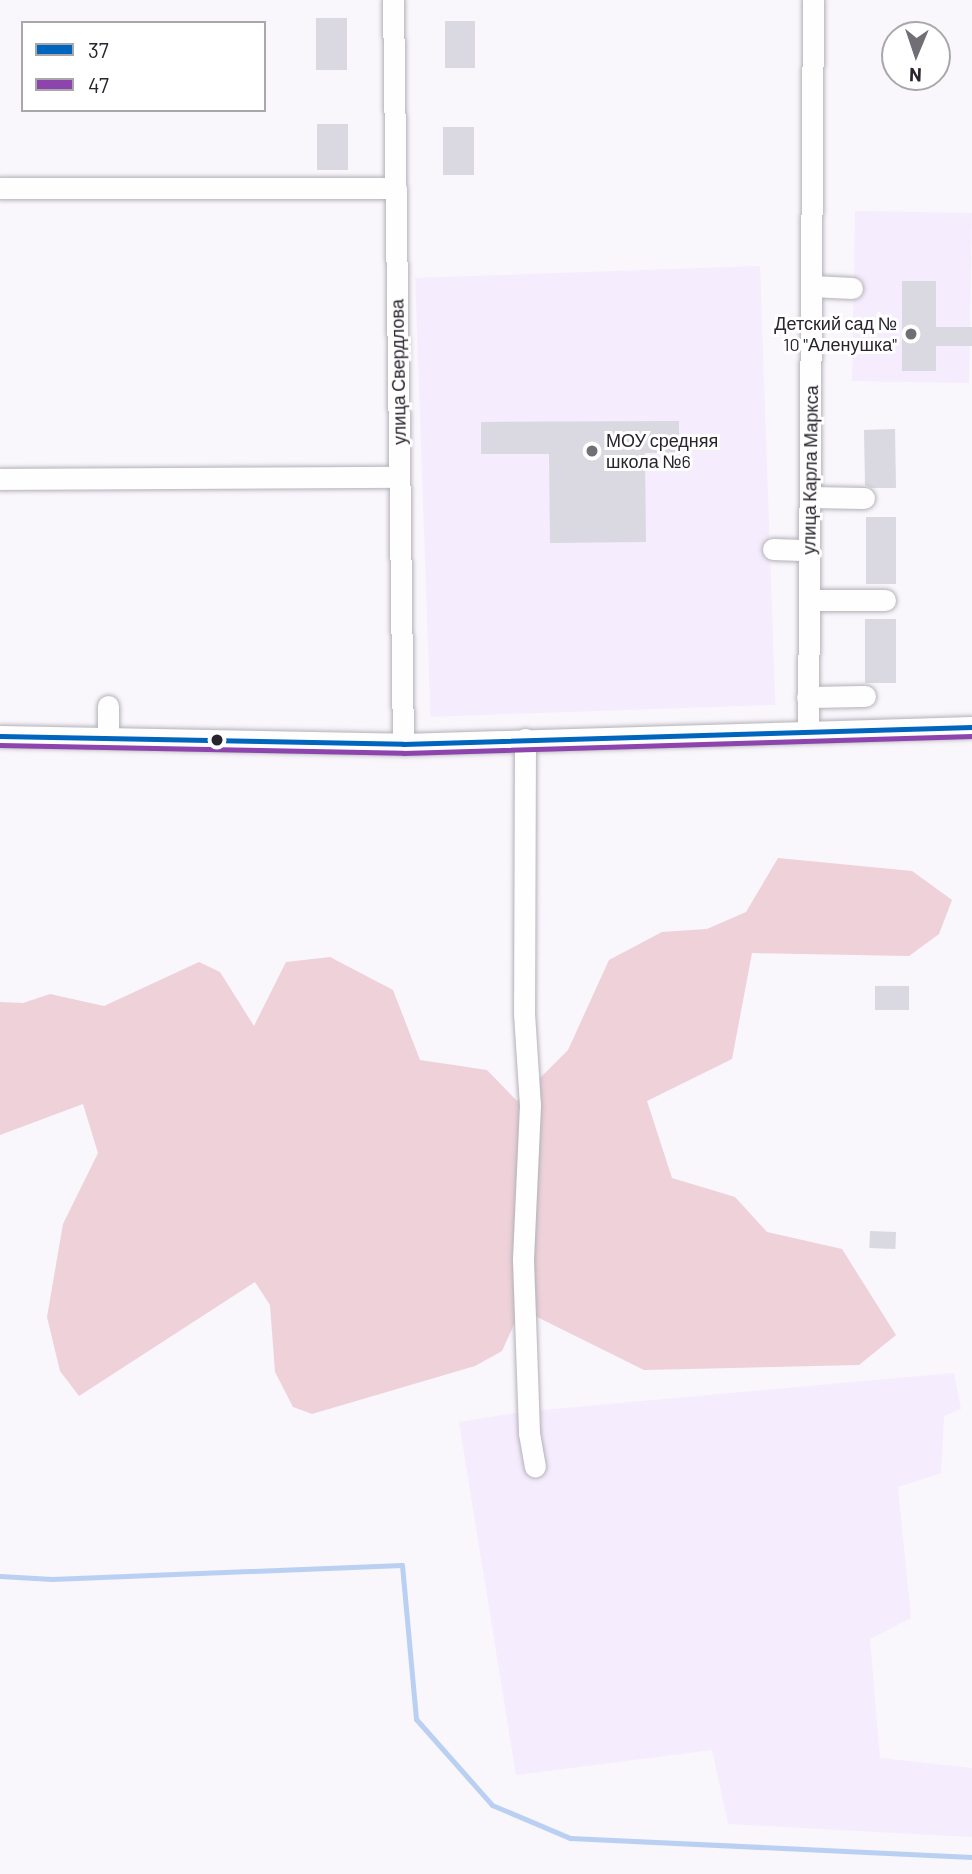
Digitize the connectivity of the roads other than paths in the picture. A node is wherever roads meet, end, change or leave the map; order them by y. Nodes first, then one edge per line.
1 (393, 0) edge
2 (813, 0) edge
3 (0, 188) edge
4 (396, 188) junction
5 (812, 286) junction
6 (852, 288) dead end
7 (400, 477) junction
8 (0, 478) edge
9 (810, 497) junction
10 (864, 498) dead end
11 (773, 549) dead end
12 (809, 550) junction
13 (809, 600) junction
14 (886, 600) dead end
15 (865, 696) dead end
16 (807, 697) junction
17 (108, 706) dead end
18 (972, 727) edge
19 (807, 730) junction
20 (0, 736) edge
21 (108, 737) junction
22 (525, 738) junction
23 (403, 744) junction
24 (535, 1466) dead end

1 - 4 street, улица Свердлова
2 - 5 street, улица Карла Маркса
3 - 4 street
4 - 7 street, улица Свердлова
5 - 6 street
5 - 9 street, улица Карла Маркса
7 - 8 street
7 - 23 street, улица Свердлова
9 - 10 street
9 - 12 street, улица Карла Маркса
11 - 12 street
12 - 13 street, улица Карла Маркса
13 - 14 street
13 - 16 street, улица Карла Маркса
15 - 16 street
16 - 19 street, улица Карла Маркса
17 - 21 street
18 - 19 street
19 - 22 street
20 - 21 street
21 - 23 street
22 - 23 street
22 - 24 street

